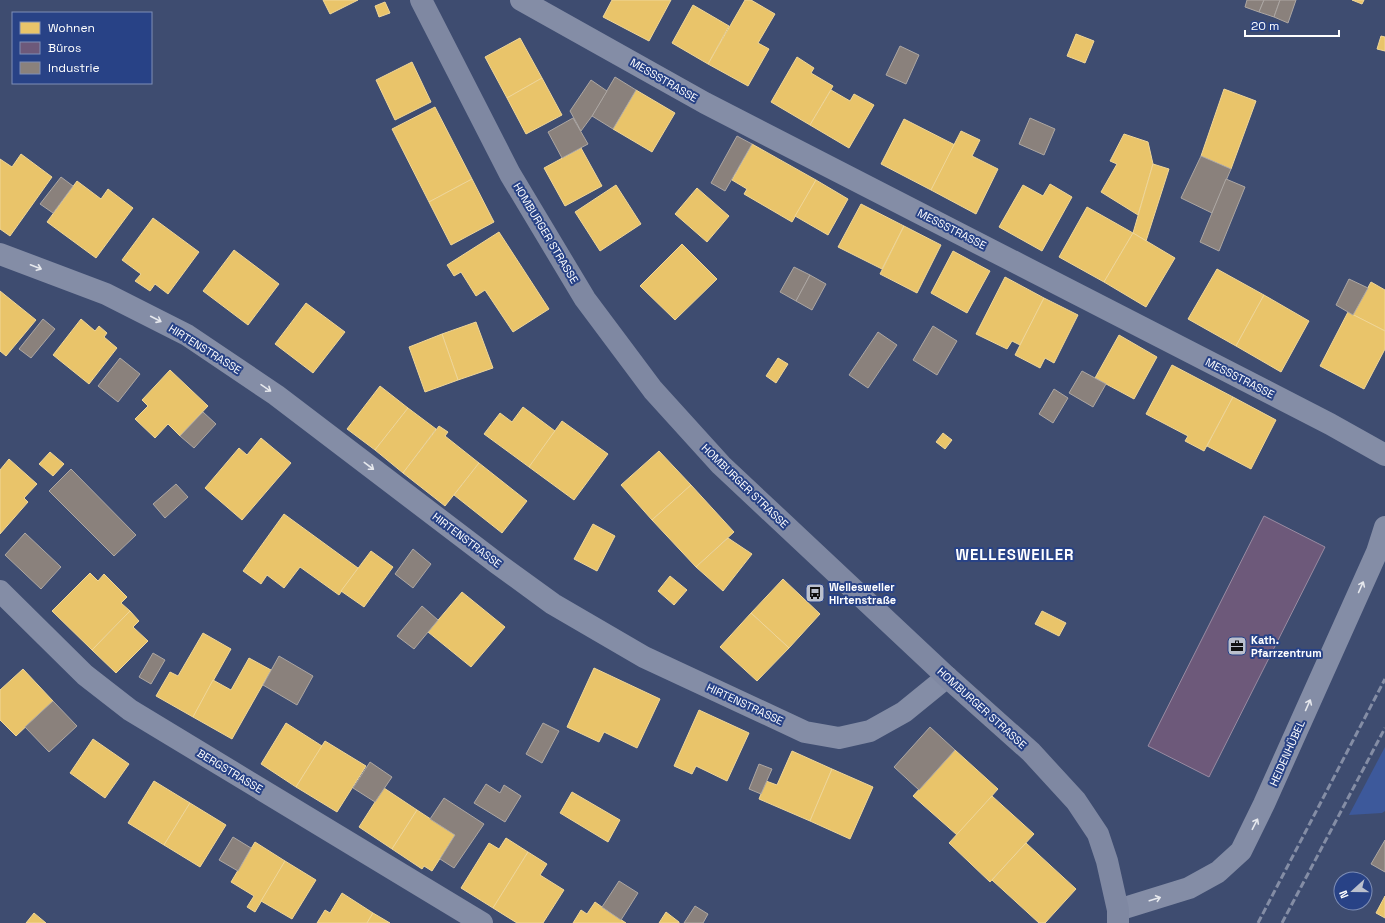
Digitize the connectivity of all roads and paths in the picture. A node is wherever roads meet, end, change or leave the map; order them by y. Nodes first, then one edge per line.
1 (421, 0) edge
2 (521, 0) edge
3 (0, 254) edge
4 (1385, 455) edge
5 (1385, 527) edge
6 (0, 591) edge
7 (947, 677) junction
8 (1118, 917) edge
9 (482, 923) edge

1 - 7 main road, HOMBURGER STRASSE
2 - 4 street, MESSSTRASSE
3 -> 7 street, HIRTENSTRASSE
8 -> 5 street, HEIDENHÜBEL
6 - 9 street, BERGSTRASSE
7 - 8 main road, HOMBURGER STRASSE

